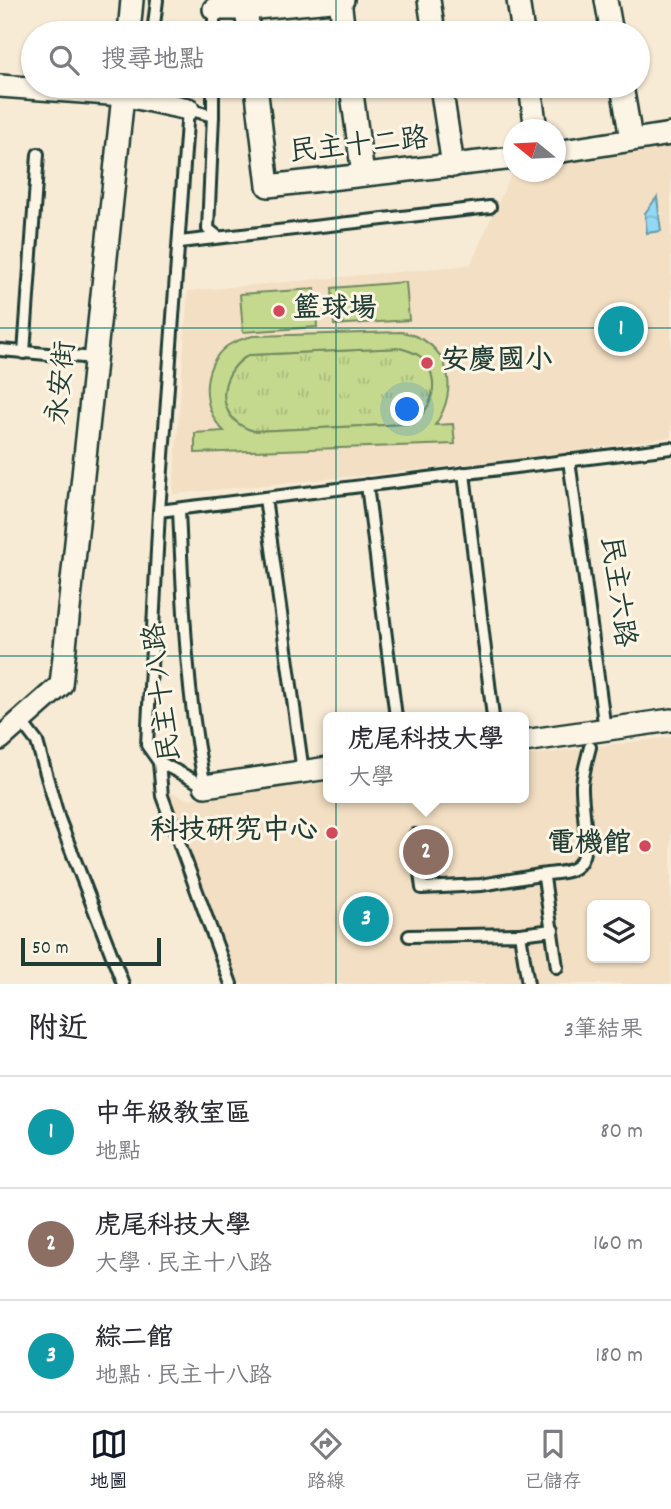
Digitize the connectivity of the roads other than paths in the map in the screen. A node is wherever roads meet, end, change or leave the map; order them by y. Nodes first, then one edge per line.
1 (132, 0) edge
2 (157, 0) edge
3 (341, 0) edge
4 (429, 0) edge
5 (518, 0) edge
6 (606, 0) edge
7 (214, 5) edge
8 (246, 9) junction
9 (130, 21) edge
10 (154, 21) edge
11 (248, 21) edge
12 (343, 21) edge
13 (432, 21) edge
14 (521, 21) edge
15 (610, 21) edge
16 (0, 86) edge
17 (21, 87) edge
18 (122, 98) edge
19 (162, 98) edge
20 (213, 98) edge
21 (257, 98) edge
22 (353, 98) edge
23 (443, 98) edge
24 (532, 98) edge
25 (624, 98) edge
26 (188, 110) junction
27 (213, 116) junction
28 (534, 119) edge
29 (671, 134) edge
30 (631, 139) junction
31 (566, 150) edge
32 (38, 154) dead end
33 (503, 159) edge
34 (453, 166) junction
35 (363, 175) junction
36 (490, 207) dead end
37 (218, 237) junction
38 (180, 242) junction
39 (0, 350) edge
40 (24, 353) junction
41 (95, 358) junction
42 (671, 448) edge
43 (569, 460) junction
44 (464, 473) junction
45 (367, 485) junction
46 (265, 498) junction
47 (179, 509) junction
48 (159, 512) junction
49 (395, 712) edge
50 (492, 712) edge
51 (671, 720) edge
52 (21, 721) junction
53 (605, 730) junction
54 (0, 739) edge
55 (529, 740) edge
56 (590, 747) dead end
57 (159, 762) junction
58 (323, 769) edge
59 (303, 772) junction
60 (205, 786) junction
61 (415, 835) dead end
62 (540, 875) junction
63 (553, 930) junction
64 (520, 934) junction
65 (409, 936) dead end
66 (557, 967) dead end
67 (123, 984) edge
68 (231, 984) edge
69 (528, 984) edge

1 - 9 street
2 - 10 lane
3 - 8 street
3 - 12 street
4 - 13 street
5 - 14 street
6 - 15 street
7 - 8 street
8 - 11 street
16 - 17 street
18 - 41 street, 永安街
19 - 26 street
20 - 27 lane
21 - 35 street, 民主十二路
22 - 35 street
23 - 34 street
24 - 28 street
25 - 30 street
26 - 27 lane
26 - 38 lane
27 - 37 lane
29 - 30 street
30 - 31 street
32 - 40 lane
33 - 34 street, 民主十二路
34 - 35 street, 民主十二路
36 - 37 lane
37 - 38 lane
38 - 48 lane
39 - 40 lane
40 - 41 lane
41 - 52 street, 永安街
42 - 43 lane
43 - 44 lane
43 - 53 lane, 民主六路
44 - 45 lane
44 - 50 lane
45 - 46 lane
45 - 49 lane
46 - 47 lane
46 - 59 lane
47 - 48 lane
47 - 60 lane, 民主十八路
48 - 57 lane
51 - 53 street
52 - 54 street
52 - 67 lane
53 - 55 street
56 - 62 lane
57 - 60 lane
57 - 68 lane
58 - 59 street, 民主十八路
59 - 60 street, 民主十八路
61 - 62 lane
62 - 63 lane
63 - 64 lane
63 - 66 lane
64 - 65 lane
64 - 69 lane

